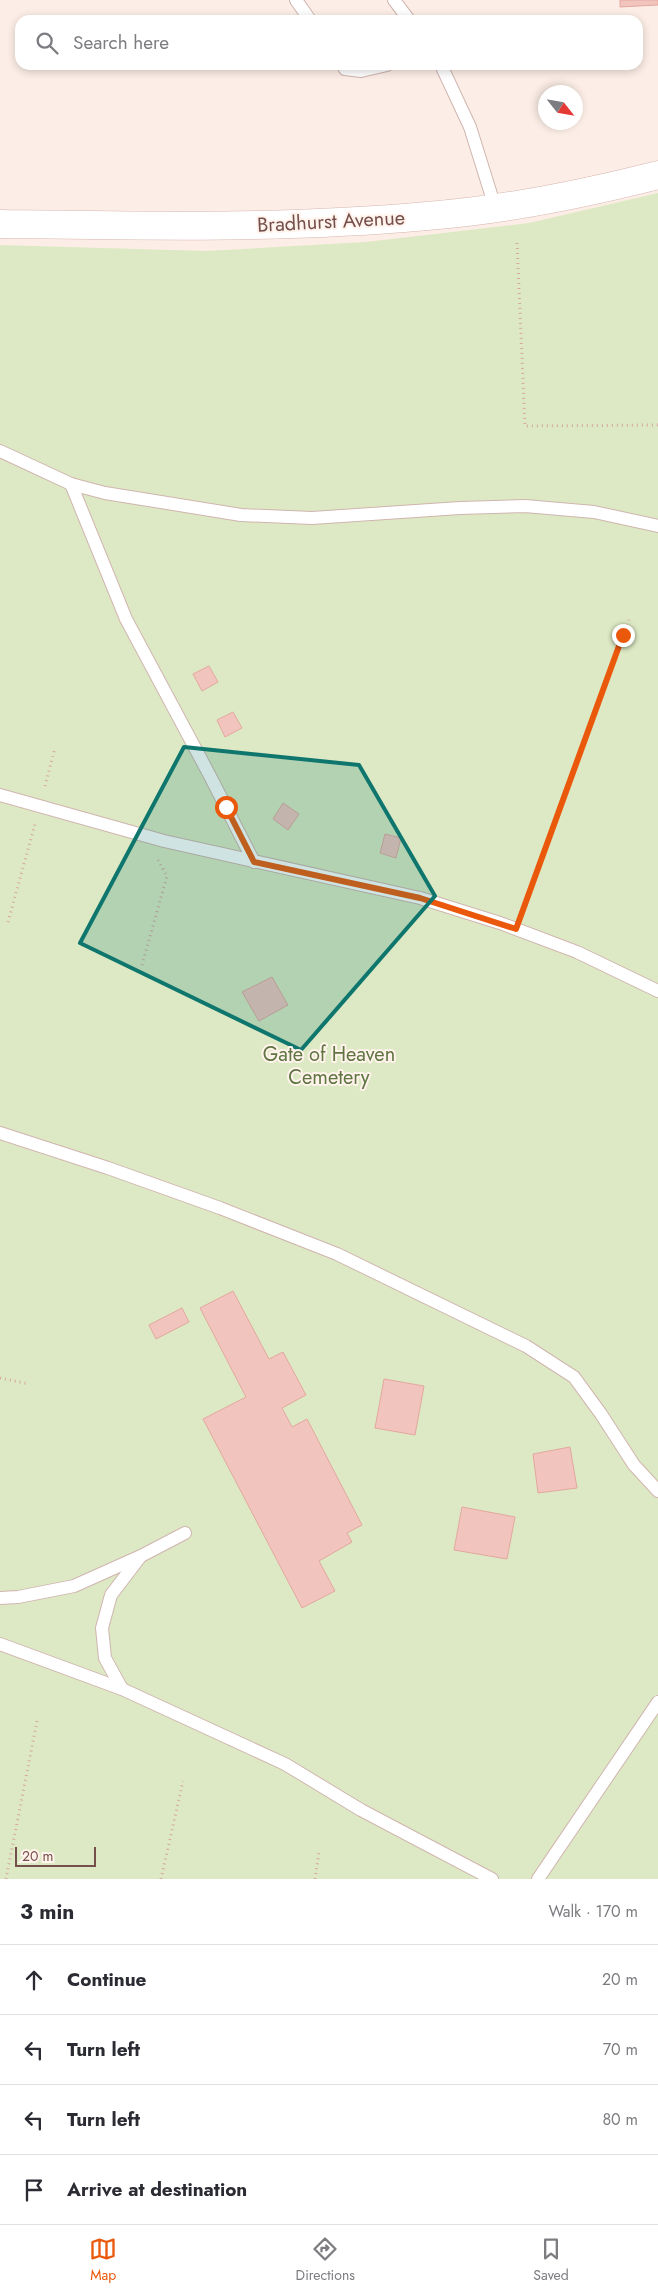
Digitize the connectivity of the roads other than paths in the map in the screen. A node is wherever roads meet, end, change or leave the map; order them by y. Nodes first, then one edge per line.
1 (296, 0) edge
2 (394, 0) edge
3 (306, 15) edge
4 (405, 15) edge
5 (443, 70) edge
6 (658, 175) edge
7 (495, 207) junction
8 (0, 224) edge
9 (0, 451) edge
10 (70, 484) junction
11 (658, 526) edge
12 (0, 795) edge
13 (254, 862) junction
14 (658, 991) edge
15 (0, 1133) edge
16 (658, 1491) edge
17 (185, 1533) dead end
18 (141, 1556) junction
19 (0, 1598) edge
20 (0, 1644) edge
21 (122, 1689) junction
22 (658, 1702) edge
23 (492, 1879) edge
24 (538, 1879) edge

1 - 3 lane
2 - 4 lane
5 - 7 lane
6 - 7 main road, Bradhurst Avenue
7 - 8 main road, Bradhurst Avenue
9 - 10 lane
10 - 11 lane
10 - 13 lane
12 - 13 lane
13 - 14 lane
15 - 16 lane
17 - 18 lane
18 - 19 lane
18 - 21 lane
20 - 21 lane
21 - 23 lane
22 - 24 lane

